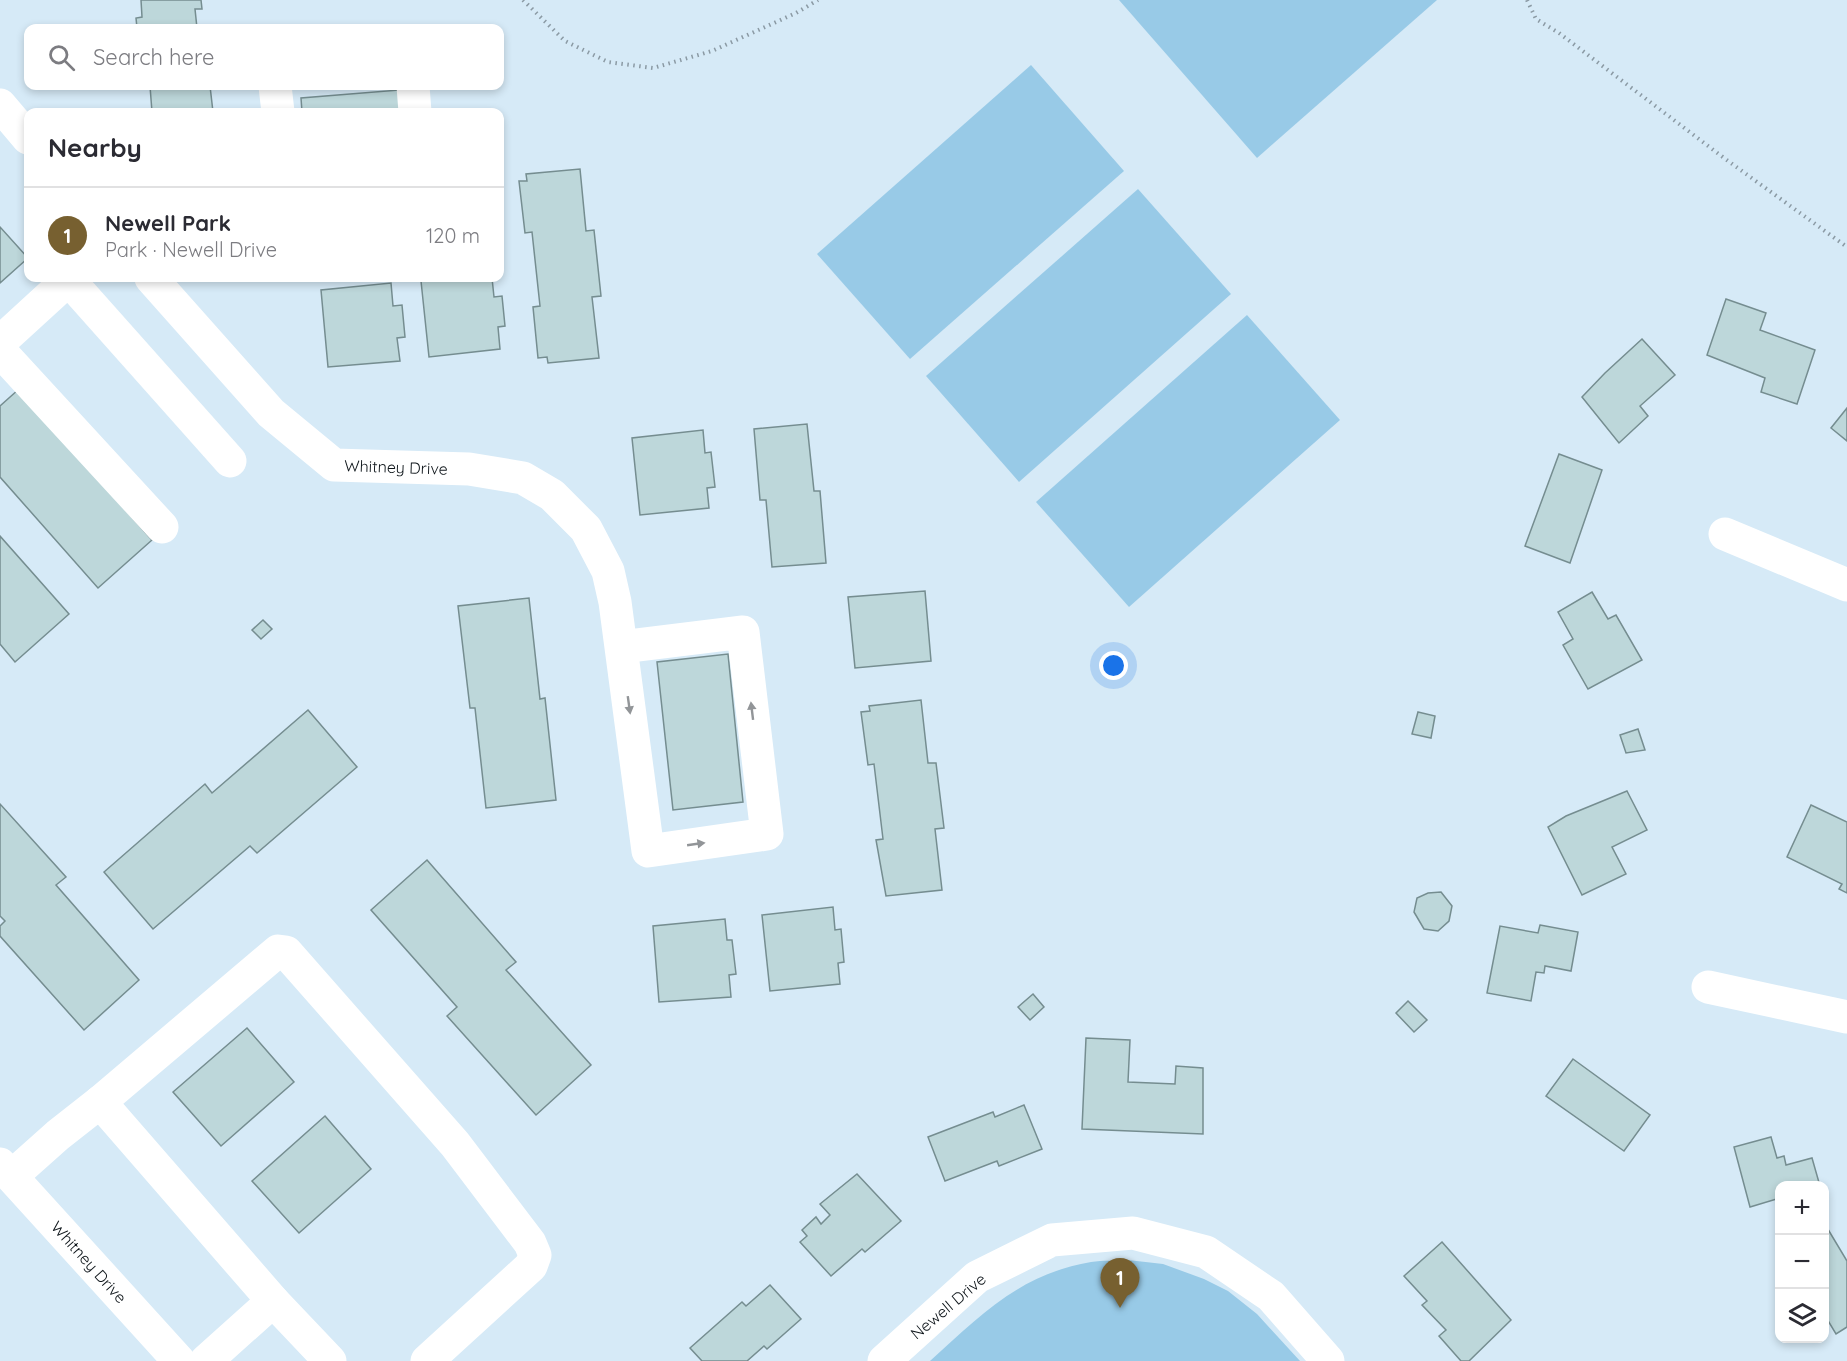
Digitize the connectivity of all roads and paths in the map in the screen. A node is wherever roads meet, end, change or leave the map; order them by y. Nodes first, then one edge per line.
1 (523, 0) edge
2 (818, 0) edge
3 (1527, 0) edge
4 (275, 90) edge
5 (413, 90) edge
6 (0, 105) edge
7 (278, 108) edge
8 (415, 108) edge
9 (24, 133) edge
10 (1847, 247) edge
11 (65, 282) edge
12 (73, 282) edge
13 (155, 282) edge
14 (0, 342) edge
15 (0, 351) edge
16 (230, 461) dead end
17 (162, 527) dead end
18 (1725, 534) dead end
19 (1847, 585) edge
20 (621, 647) junction
21 (1707, 987) dead end
22 (1847, 1017) edge
23 (100, 1102) junction
24 (6, 1170) edge
25 (273, 1301) junction
26 (178, 1361) edge
27 (206, 1361) edge
28 (330, 1361) edge
29 (428, 1361) edge
30 (884, 1361) edge
31 (1328, 1361) edge

1 - 2 path
3 - 10 path
4 - 7 street
5 - 8 street
6 - 9 street
11 - 14 street
12 - 16 street
13 - 20 street, Whitney Drive
15 - 17 street
18 - 19 street
20 -> 20 street, Whitney Drive
21 - 22 street
23 - 24 street
23 - 25 street
23 - 29 street
24 - 26 street, Whitney Drive
25 - 27 street
25 - 28 street
30 - 31 street, Newell Drive

